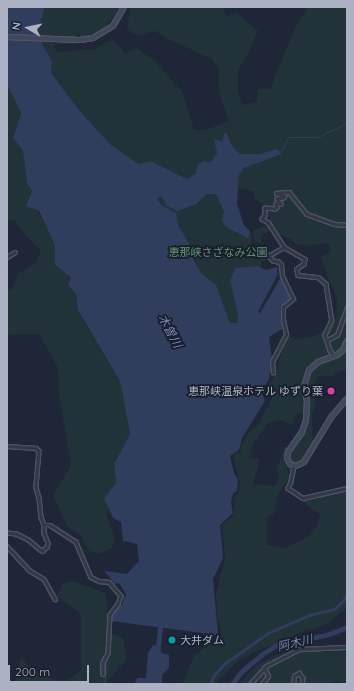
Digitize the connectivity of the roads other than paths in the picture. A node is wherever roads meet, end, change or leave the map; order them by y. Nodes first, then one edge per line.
1 (124, 7) edge
2 (7, 37) edge
3 (347, 225) edge
4 (284, 247) junction
5 (15, 252) dead end
6 (7, 257) edge
7 (347, 307) edge
8 (327, 340) junction
9 (347, 341) edge
10 (335, 356) junction
11 (273, 373) dead end
12 (347, 399) edge
13 (7, 446) edge
14 (294, 466) junction
15 (347, 488) edge
16 (44, 525) junction
17 (7, 533) edge
18 (7, 546) edge
19 (55, 599) dead end
20 (347, 647) edge
21 (264, 668) junction
22 (103, 674) dead end
23 (250, 684) edge
24 (262, 684) edge
25 (293, 684) edge
26 (302, 684) edge

1 - 2 street
3 - 4 street
4 - 8 street
4 - 11 street
5 - 6 street
7 - 8 street
8 - 10 street
9 - 10 street
10 - 14 street
12 - 14 street
13 - 16 street
14 - 15 street
16 - 17 street
16 - 22 street
18 - 19 street
20 - 21 street
21 - 23 street
21 - 24 street
25 - 26 street

